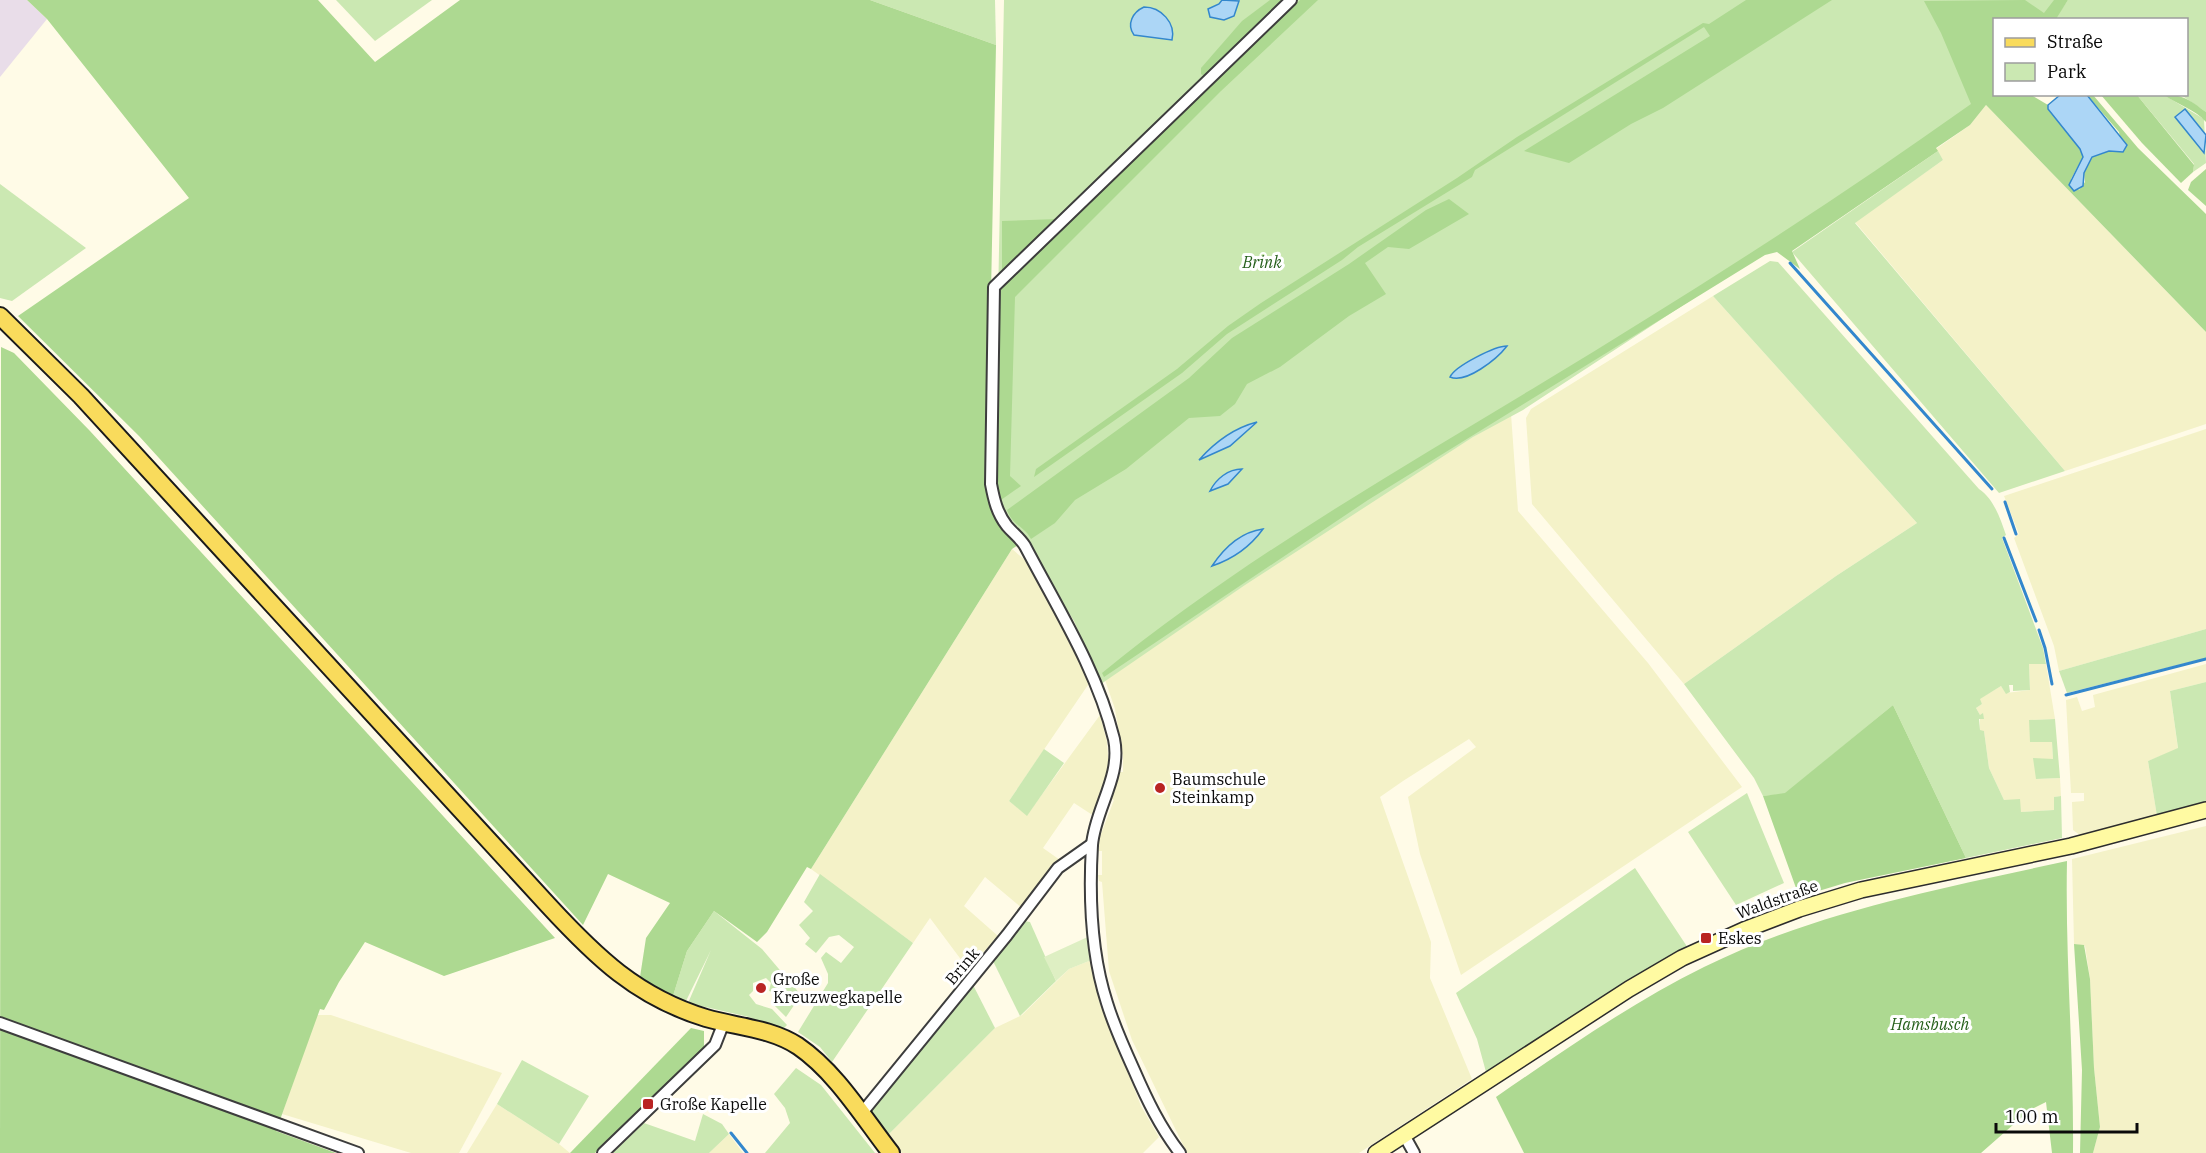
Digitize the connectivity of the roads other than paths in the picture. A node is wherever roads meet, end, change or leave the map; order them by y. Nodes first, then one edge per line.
1 (1291, 0) edge
2 (0, 316) edge
3 (2206, 810) edge
4 (1092, 844) junction
5 (724, 1022) junction
6 (0, 1023) edge
7 (861, 1114) junction
8 (1404, 1135) junction
9 (358, 1153) edge
10 (603, 1153) edge
11 (891, 1153) edge
12 (1180, 1153) edge
13 (1376, 1153) edge
14 (1414, 1153) edge

1 - 4 street
2 - 5 main road
3 - 8 street, Waldstraße
4 - 7 street, Brink
4 - 12 street
5 - 7 main road
5 - 10 street
6 - 9 street
7 - 11 main road
8 - 13 street, Waldstraße
8 - 14 street

